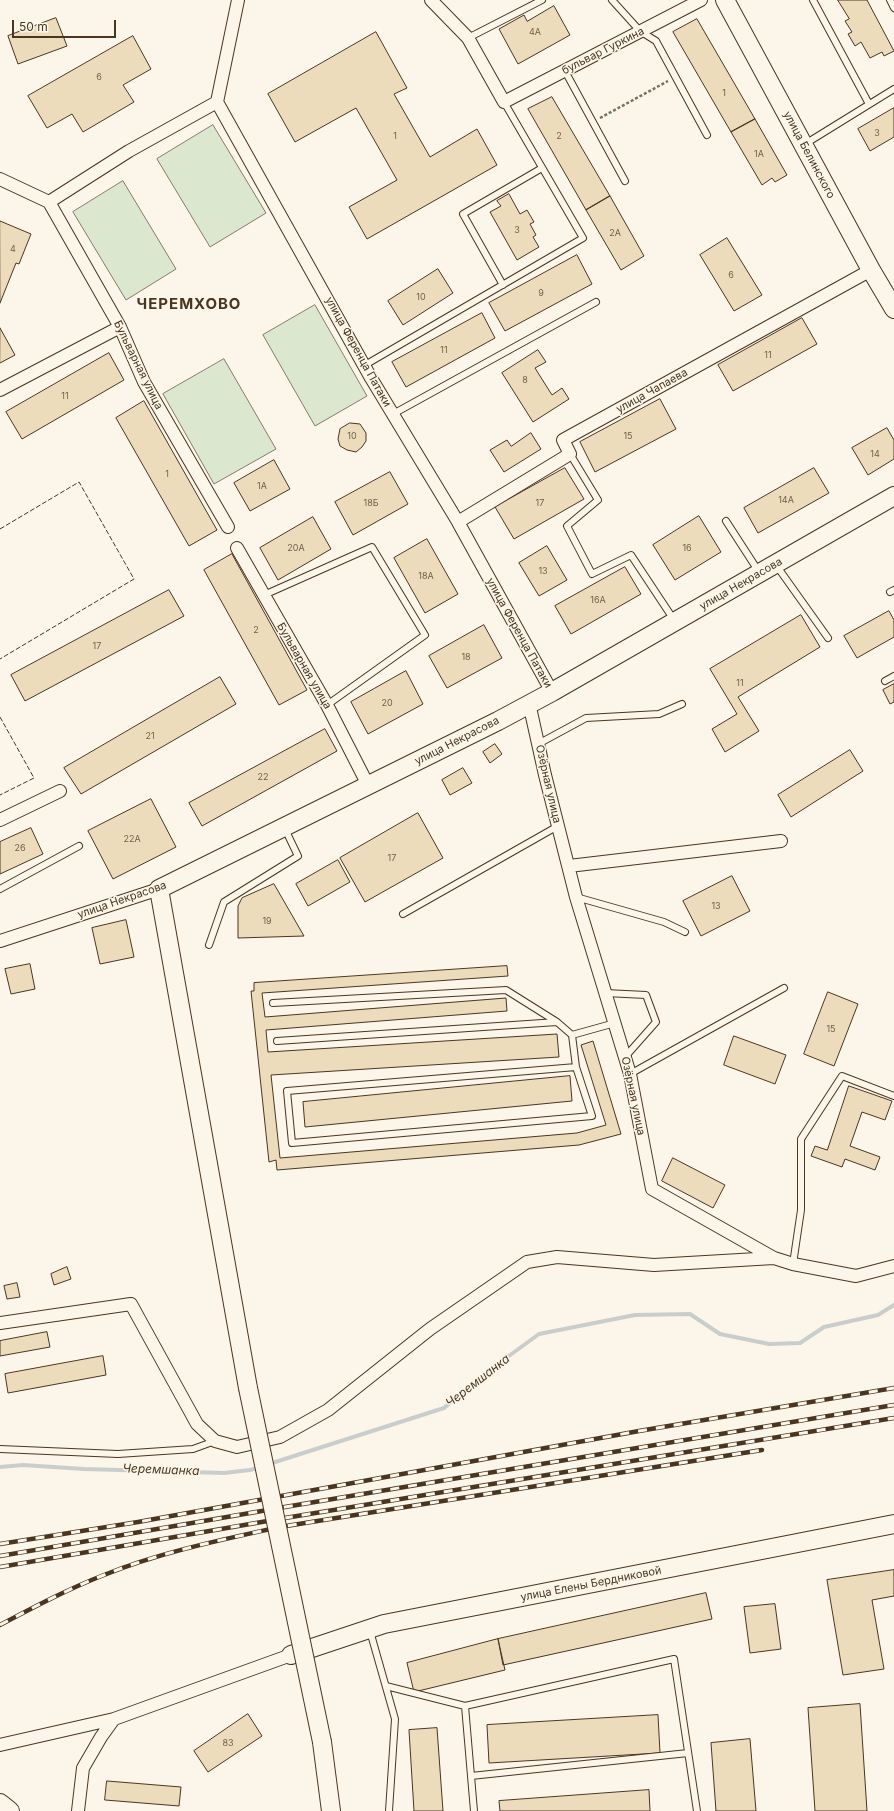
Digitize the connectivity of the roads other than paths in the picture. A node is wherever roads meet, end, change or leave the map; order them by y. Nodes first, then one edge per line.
1 (238, 0) edge
2 (431, 0) edge
3 (542, 0) edge
4 (612, 0) edge
5 (701, 0) edge
6 (725, 0) edge
7 (813, 0) edge
8 (890, 0) edge
9 (894, 8) edge
10 (640, 32) junction
11 (468, 38) junction
12 (565, 71) junction
13 (894, 89) edge
14 (217, 102) junction
15 (504, 102) junction
16 (869, 104) junction
17 (707, 135) dead end
18 (803, 145) junction
19 (542, 168) junction
20 (0, 179) edge
21 (625, 182) dead end
22 (49, 202) junction
23 (871, 270) junction
24 (503, 285) junction
25 (889, 287) edge
26 (596, 302) dead end
27 (894, 309) edge
28 (120, 327) junction
29 (365, 365) junction
30 (0, 390) edge
31 (394, 414) junction
32 (570, 454) junction
33 (894, 496) edge
34 (726, 521) dead end
35 (458, 522) junction
36 (228, 527) dead end
37 (237, 548) dead end
38 (775, 564) junction
39 (759, 573) junction
40 (264, 595) junction
41 (675, 621) junction
42 (828, 638) dead end
43 (894, 676) edge
44 (885, 681) dead end
45 (552, 692) junction
46 (529, 704) junction
47 (682, 704) dead end
48 (327, 705) junction
49 (538, 744) junction
50 (368, 785) junction
51 (60, 791) dead end
52 (0, 820) edge
53 (558, 826) junction
54 (284, 827) junction
55 (781, 841) dead end
56 (79, 846) dead end
57 (568, 866) junction
58 (0, 889) edge
59 (159, 889) junction
60 (576, 897) junction
61 (402, 914) dead end
62 (685, 932) dead end
63 (0, 941) edge
64 (209, 945) dead end
65 (784, 988) dead end
66 (605, 993) junction
67 (273, 1004) dead end
68 (557, 1022) junction
69 (614, 1023) junction
70 (572, 1035) junction
71 (277, 1041) dead end
72 (625, 1057) junction
73 (576, 1067) junction
74 (630, 1074) junction
75 (894, 1096) edge
76 (774, 1258) junction
77 (793, 1264) junction
78 (894, 1266) edge
79 (0, 1323) edge
80 (215, 1441) junction
81 (0, 1449) edge
82 (894, 1524) edge
83 (369, 1629) junction
84 (291, 1655) joint
85 (386, 1686) junction
86 (465, 1706) junction
87 (114, 1719) junction
88 (0, 1745) edge
89 (688, 1753) junction
90 (471, 1776) junction
91 (0, 1804) edge
92 (10, 1811) edge
93 (78, 1811) edge
94 (331, 1811) edge
95 (389, 1811) edge
96 (474, 1811) edge
97 (697, 1811) edge

1 - 14 street
2 - 11 street
3 - 11 lane
4 - 10 lane
5 - 10 street, бульвар Гуркина
6 - 18 main road, улица Белинского
7 - 16 lane
8 - 9 lane
10 - 12 street, бульвар Гуркина
10 - 17 lane
11 - 15 street
12 - 15 street, бульвар Гуркина
12 - 21 lane
13 - 16 lane
14 - 22 street
14 - 29 street, улица Ференца Патаки
15 - 19 lane
16 - 18 lane
18 - 23 main road, улица Белинского
19 - 24 lane
19 - 24 lane
20 - 22 street
22 - 28 street, Бульварная улица
23 - 25 main road, улица Белинского
23 - 32 street, улица Чапаева
24 - 29 lane
25 - 27 main road, улица Белинского
26 - 31 lane
28 - 30 street
28 - 36 street, Бульварная улица
29 - 31 street, улица Ференца Патаки
31 - 35 street, улица Ференца Патаки
32 - 35 street
32 - 41 lane
33 - 38 main road, улица Некрасова
34 - 39 lane
35 - 45 street, улица Ференца Патаки
37 - 40 street, Бульварная улица
38 - 39 main road, улица Некрасова
38 - 42 lane
39 - 41 main road, улица Некрасова
40 - 48 street, Бульварная улица
40 - 48 lane
41 - 45 main road, улица Некрасова
43 - 44 lane
45 - 46 main road, улица Некрасова
46 - 49 street, Озёрная улица
46 - 50 main road, улица Некрасова
47 - 49 lane
48 - 50 street, Бульварная улица
49 - 53 street, Озёрная улица
50 - 54 main road, улица Некрасова
51 - 52 street
53 - 57 street, Озёрная улица
53 - 61 lane
54 - 59 main road, улица Некрасова
54 - 64 lane
55 - 57 street
56 - 58 lane
57 - 60 street, Озёрная улица
59 - 63 street, улица Некрасова
59 - 94 main road, bridge
60 - 62 lane
60 - 66 street, Озёрная улица
65 - 74 lane
66 - 69 street, Озёрная улица
66 - 72 lane
67 - 68 lane
68 - 70 lane
68 - 71 lane
69 - 70 lane
69 - 72 street, Озёрная улица
70 - 73 lane
72 - 74 street, Озёрная улица
73 - 73 lane
74 - 76 street, Озёрная улица
75 - 77 lane
76 - 77 street, Озёрная улица
76 - 80 street
77 - 78 street, Озёрная улица
79 - 80 street
80 - 81 lane
82 - 83 main road, улица Елены Бердниковой
83 - 84 main road, улица Елены Бердниковой
83 - 85 lane
84 - 87 street
85 - 86 lane
85 - 95 lane
86 - 89 lane
86 - 90 lane
87 - 88 street
87 - 93 street
89 - 90 lane
89 - 97 lane
90 - 96 lane
91 - 92 main road

